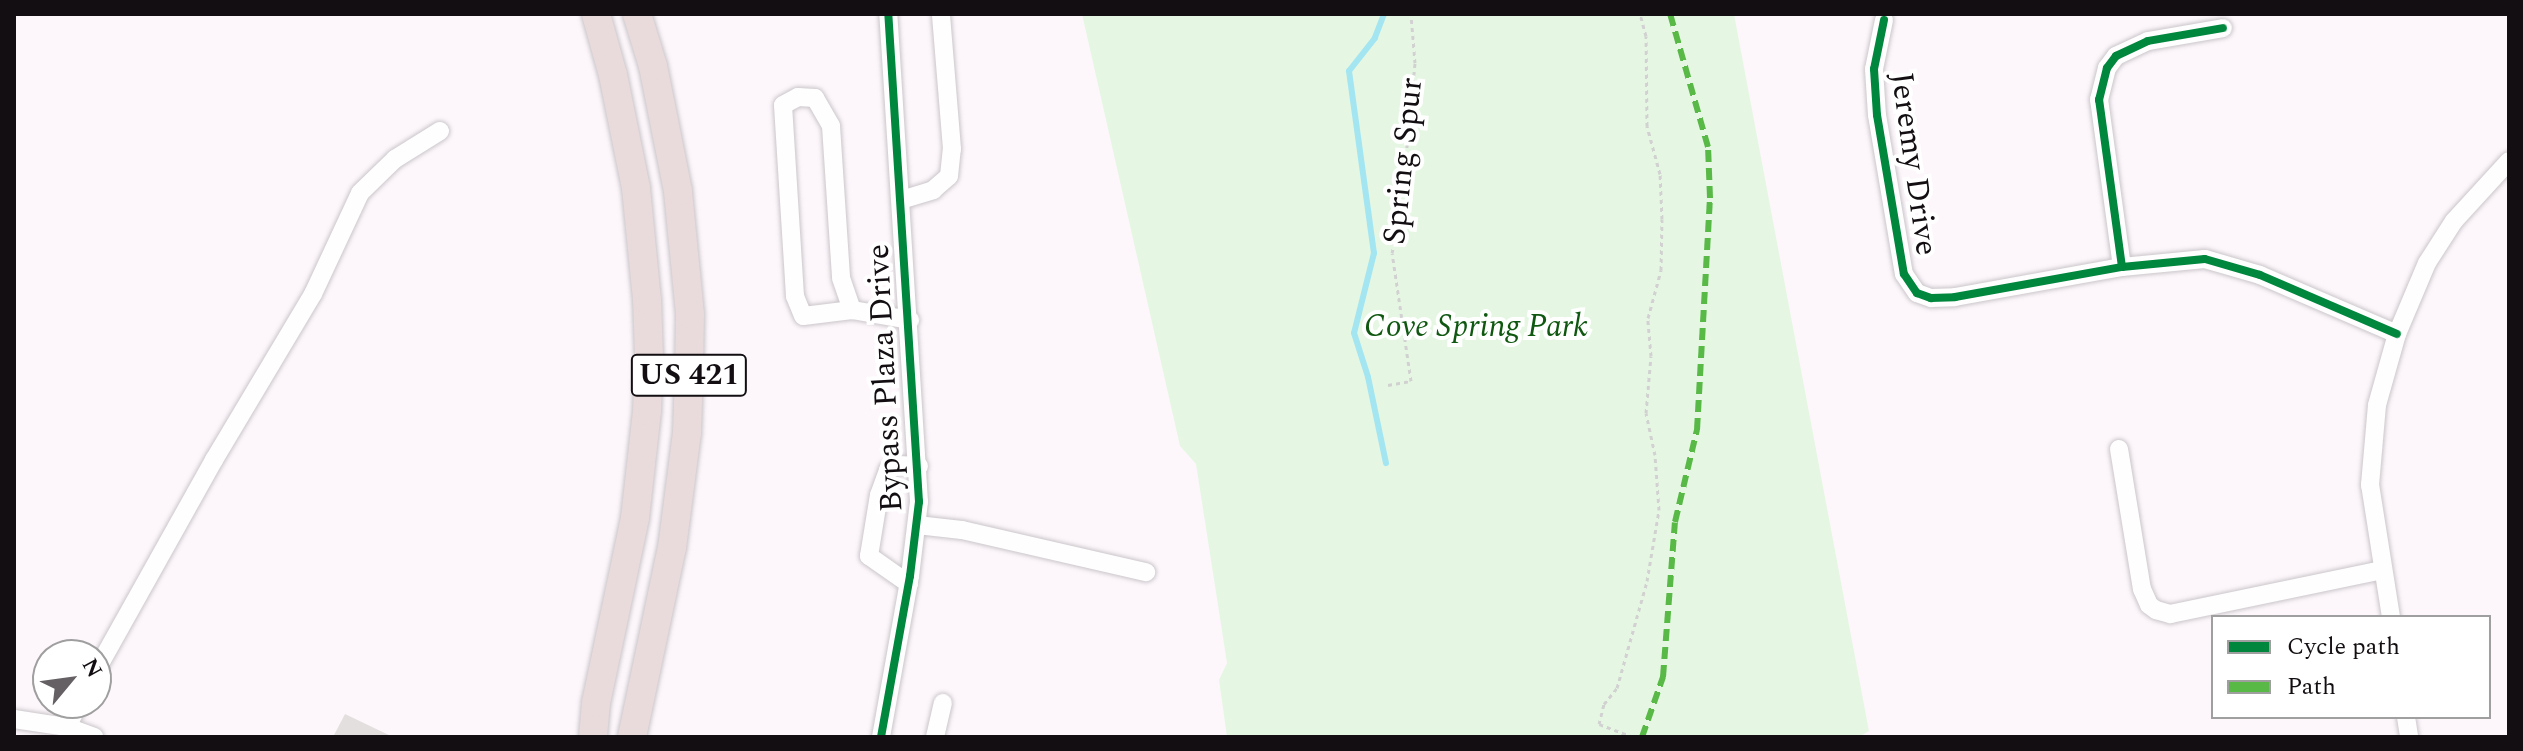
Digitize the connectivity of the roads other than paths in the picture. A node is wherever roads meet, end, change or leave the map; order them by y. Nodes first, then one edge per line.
1 (596, 14) edge
2 (637, 14) edge
3 (888, 14) edge
4 (941, 14) edge
5 (1884, 20) dead end
6 (2223, 28) dead end
7 (440, 131) dead end
8 (2509, 161) edge
9 (901, 200) junction
10 (2122, 267) junction
11 (852, 310) junction
12 (910, 320) junction
13 (2397, 334) junction
14 (2119, 449) dead end
15 (919, 466) junction
16 (917, 525) junction
17 (2383, 570) junction
18 (1146, 572) dead end
19 (909, 584) junction
20 (2391, 615) edge
21 (112, 642) edge
22 (943, 703) dead end
23 (14, 719) edge
24 (71, 719) edge
25 (67, 727) junction
26 (94, 737) edge
27 (593, 737) edge
28 (632, 737) edge
29 (881, 737) edge
30 (935, 737) edge

1 - 27 highway, US 421
2 - 28 highway, US 421
3 - 9 street, Bypass Plaza Drive
4 - 9 street
5 - 10 street, Jeremy Drive
6 - 10 street
7 - 21 street
8 - 13 street
9 - 12 street, Bypass Plaza Drive
10 - 13 street, Jeremy Drive
11 - 11 street
11 - 12 street
12 - 15 street, Bypass Plaza Drive
13 - 17 street
14 - 17 street
15 - 16 street, Bypass Plaza Drive
15 - 19 street
16 - 18 street
16 - 19 street, Bypass Plaza Drive
17 - 20 street
19 - 29 street, Bypass Plaza Drive
22 - 30 street
23 - 25 street
24 - 25 street
25 - 26 street

